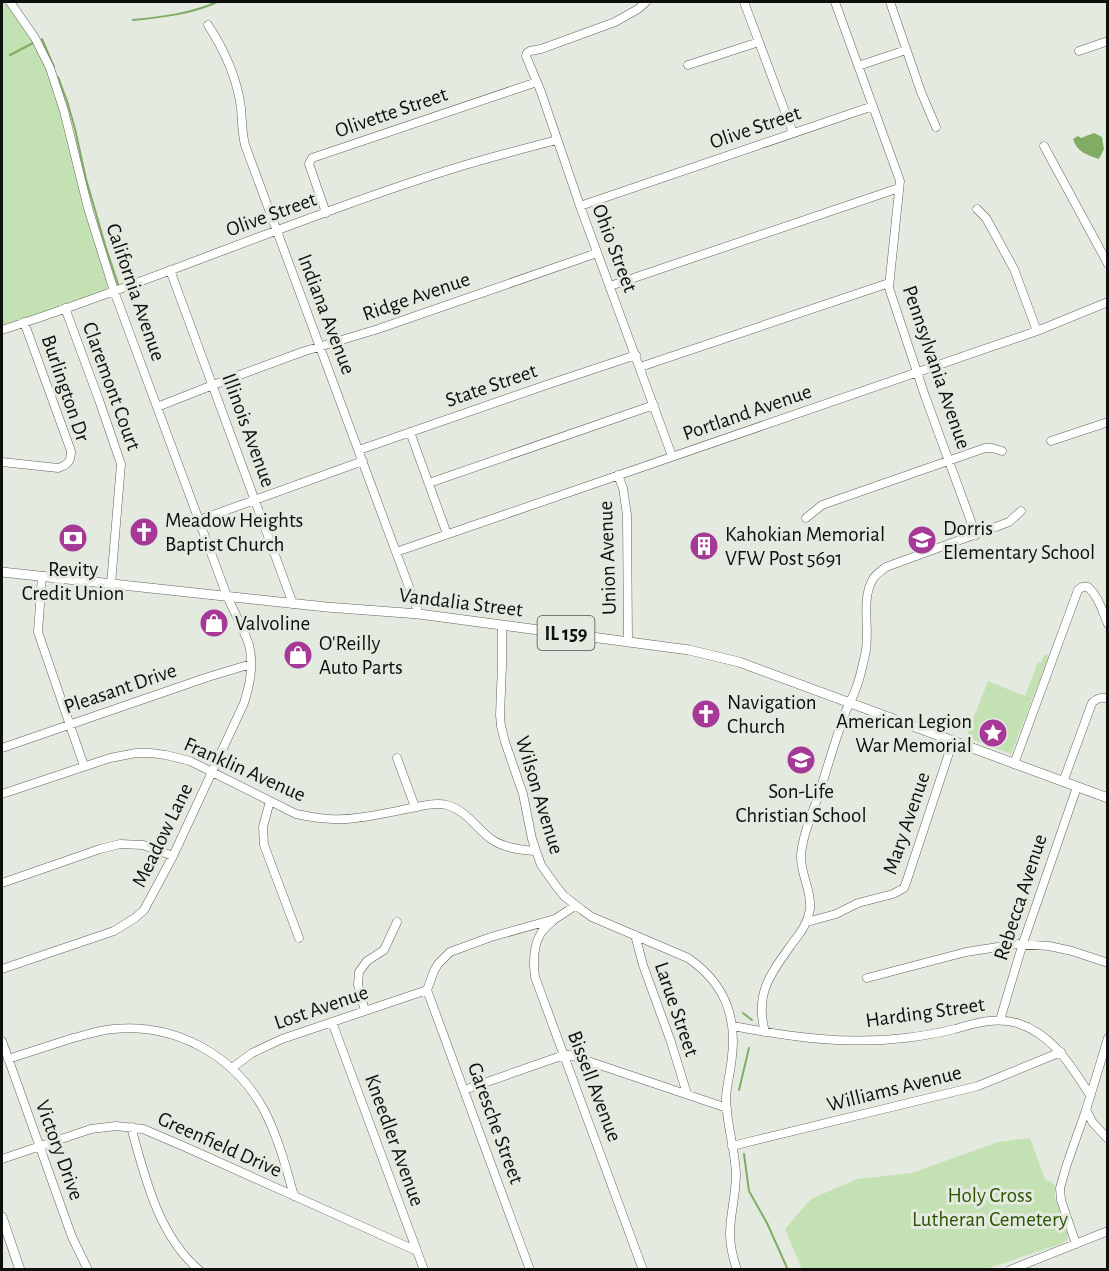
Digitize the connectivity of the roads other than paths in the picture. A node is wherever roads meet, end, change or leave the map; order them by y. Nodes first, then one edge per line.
1 (10, 2) edge
2 (646, 2) edge
3 (744, 2) edge
4 (835, 2) edge
5 (890, 2) edge
6 (208, 26) dead end
7 (1107, 41) edge
8 (759, 42) junction
9 (906, 50) junction
10 (1079, 51) dead end
11 (688, 65) dead end
12 (858, 66) junction
13 (537, 82) junction
14 (873, 106) junction
15 (936, 127) dead end
16 (793, 133) junction
17 (557, 140) junction
18 (1044, 146) dead end
19 (899, 188) junction
20 (580, 206) junction
21 (977, 208) dead end
22 (326, 213) junction
23 (276, 231) junction
24 (597, 253) junction
25 (1107, 264) edge
26 (170, 270) junction
27 (890, 283) junction
28 (610, 286) junction
29 (114, 291) junction
30 (1107, 302) edge
31 (65, 308) junction
32 (24, 322) junction
33 (2, 330) edge
34 (1037, 331) junction
35 (320, 347) junction
36 (636, 355) junction
37 (640, 367) junction
38 (918, 371) junction
39 (213, 385) junction
40 (654, 405) junction
41 (158, 407) junction
42 (1107, 422) edge
43 (410, 432) junction
44 (1051, 441) dead end
45 (359, 450) junction
46 (1002, 451) dead end
47 (672, 456) junction
48 (950, 460) junction
49 (363, 461) junction
50 (2, 462) edge
51 (618, 475) junction
52 (429, 483) junction
53 (255, 500) junction
54 (1021, 512) dead end
55 (806, 519) dead end
56 (199, 520) junction
57 (447, 534) junction
58 (976, 535) junction
59 (396, 552) junction
60 (2, 572) edge
61 (42, 576) junction
62 (111, 584) junction
63 (228, 596) junction
64 (293, 603) junction
65 (419, 614) junction
66 (1107, 624) edge
67 (502, 625) junction
68 (628, 641) junction
69 (251, 664) junction
70 (1107, 698) edge
71 (849, 704) junction
72 (70, 723) junction
73 (953, 741) junction
74 (2, 748) edge
75 (397, 758) dead end
76 (1014, 764) junction
77 (84, 766) junction
78 (212, 772) junction
79 (1063, 782) junction
80 (1077, 787) junction
81 (2, 794) edge
82 (1107, 798) edge
83 (270, 801) junction
84 (414, 807) junction
85 (536, 851) junction
86 (173, 856) junction
87 (2, 883) edge
88 (575, 906) junction
89 (555, 919) junction
90 (397, 922) dead end
91 (807, 922) junction
92 (634, 935) junction
93 (299, 938) dead end
94 (1023, 944) junction
95 (1107, 963) edge
96 (2, 969) edge
97 (867, 978) dead end
98 (427, 990) junction
99 (365, 1011) junction
100 (1000, 1020) junction
101 (332, 1022) junction
102 (733, 1026) junction
103 (765, 1032) junction
104 (1107, 1038) edge
105 (2, 1041) edge
106 (1061, 1052) junction
107 (564, 1055) junction
108 (8, 1059) junction
109 (232, 1068) junction
110 (464, 1090) junction
111 (687, 1094) junction
112 (1090, 1095) junction
113 (726, 1108) junction
114 (1086, 1110) junction
115 (131, 1127) junction
116 (1107, 1139) edge
117 (39, 1146) junction
118 (732, 1146) junction
119 (2, 1159) edge
120 (294, 1196) junction
121 (2, 1217) edge
122 (1107, 1231) edge
123 (1076, 1244) junction
124 (417, 1251) junction
125 (20, 1269) edge
126 (88, 1269) edge
127 (199, 1269) edge
128 (424, 1269) edge
129 (530, 1269) edge
130 (643, 1269) edge
131 (737, 1269) edge
132 (1010, 1269) edge

1 - 29 street, California Avenue
2 - 13 street, Ohio Street
3 - 8 street
4 - 12 street, Pennsylvania Avenue
5 - 9 street
6 - 23 street, Indiana Avenue
7 - 10 street
8 - 11 street
8 - 16 street
9 - 12 street
9 - 15 street
12 - 14 street, Pennsylvania Avenue
13 - 17 street, Ohio Street
13 - 22 street, Olivette Street
14 - 16 street, Olive Street
14 - 19 street, Pennsylvania Avenue
16 - 20 street, Olive Street
17 - 20 street, Ohio Street
17 - 22 street, Olive Street
18 - 25 street
19 - 27 street, Pennsylvania Avenue
19 - 28 street
20 - 24 street, Ohio Street
21 - 34 street
22 - 23 street, Olive Street
23 - 26 street, Olive Street
23 - 35 street, Indiana Avenue
24 - 28 street, Ohio Street
24 - 35 street, Ridge Avenue
26 - 29 street, Olive Street
26 - 39 street, Illinois Avenue
27 - 37 street
27 - 38 street, Pennsylvania Avenue
28 - 36 street, Ohio Street
29 - 31 street, Olive Street
29 - 41 street, California Avenue
30 - 34 street, Portland Avenue
31 - 32 street, Olive Street
31 - 62 street, Claremont Court
32 - 33 street, Olive Street
32 - 50 street, Burlington Dr
34 - 38 street, Portland Avenue
35 - 39 street, Ridge Avenue
35 - 45 street, Indiana Avenue
36 - 37 street, Ohio Street
36 - 43 street, State Street
37 - 40 street, Ohio Street
38 - 47 street, Portland Avenue
38 - 48 street, Pennsylvania Avenue
39 - 41 street, Ridge Avenue
39 - 53 street, Illinois Avenue
40 - 47 street, Ohio Street
40 - 52 street
41 - 56 street, California Avenue
42 - 44 street
43 - 45 street, State Street
43 - 52 street
45 - 49 street, Indiana Avenue
46 - 48 street
47 - 51 street, Portland Avenue
48 - 55 street
48 - 58 street, Pennsylvania Avenue
49 - 53 street
49 - 59 street, Indiana Avenue
51 - 57 street, Portland Avenue
51 - 68 street, Union Avenue
52 - 57 street
53 - 56 street
53 - 64 street, Illinois Avenue
54 - 58 street
56 - 63 street, California Avenue
57 - 59 street, Portland Avenue
58 - 71 street
59 - 65 street, Indiana Avenue
60 - 61 main road, Vandalia Street / IL 159
61 - 62 main road, Vandalia Street / IL 159
61 - 72 street
62 - 63 main road, Vandalia Street / IL 159
63 - 64 main road, Vandalia Street / IL 159
63 - 69 street, Meadow Lane
64 - 65 main road, Vandalia Street / IL 159
65 - 67 main road, Vandalia Street / IL 159
66 - 76 street
67 - 68 main road, Vandalia Street / IL 159
67 - 85 street, Wilson Avenue
68 - 71 main road, Vandalia Street / IL 159
69 - 72 street, Pleasant Drive
69 - 78 street, Meadow Lane
70 - 79 street
71 - 73 main road, Vandalia Street / IL 159
71 - 91 street
72 - 74 street, Pleasant Drive
72 - 77 street
73 - 76 main road, Vandalia Street / IL 159
73 - 91 street, Mary Avenue
75 - 84 street
76 - 79 main road, Vandalia Street / IL 159
77 - 78 street, Franklin Avenue
77 - 81 street, Franklin Avenue
78 - 83 street, Franklin Avenue
78 - 86 street, Meadow Lane
79 - 80 main road, Vandalia Street / IL 159
80 - 82 main road, Vandalia Street / IL 159
80 - 94 street, Rebecca Avenue
83 - 84 street, Franklin Avenue
83 - 93 street
84 - 85 street, Franklin Avenue
85 - 88 street, Wilson Avenue
86 - 87 street
86 - 96 street, Meadow Lane
88 - 89 street
88 - 92 street, Wilson Avenue
89 - 98 street
89 - 107 street, Bissell Avenue
90 - 99 street
91 - 103 street
92 - 102 street, Wilson Avenue
92 - 111 street, Larue Street
94 - 95 street
94 - 97 street
94 - 100 street, Rebecca Avenue
98 - 99 street, Lost Avenue
98 - 110 street, Garesche Street
99 - 101 street, Lost Avenue
100 - 103 street, Harding Street
100 - 106 street, Harding Street
101 - 109 street, Lost Avenue
101 - 124 street, Kneedler Avenue
102 - 103 street, Harding Street
102 - 113 street, Wilson Avenue
104 - 112 street
105 - 108 street, Victory Drive
106 - 112 street, Harding Street
106 - 118 street, Williams Avenue
107 - 110 street
107 - 111 street
107 - 130 street, Bissell Avenue
108 - 109 street
108 - 117 street, Victory Drive
109 - 120 street
110 - 129 street, Garesche Street
111 - 113 street
112 - 114 street
113 - 118 street, Wilson Avenue
114 - 116 street
114 - 123 street
115 - 117 street, Greenfield Drive
115 - 120 street, Greenfield Drive
115 - 127 street
117 - 119 street, Greenfield Drive
117 - 126 street, Victory Drive
118 - 131 street, Wilson Avenue
120 - 124 street, Greenfield Drive
121 - 125 main road
122 - 123 street
123 - 132 street
124 - 128 street, Kneedler Avenue

